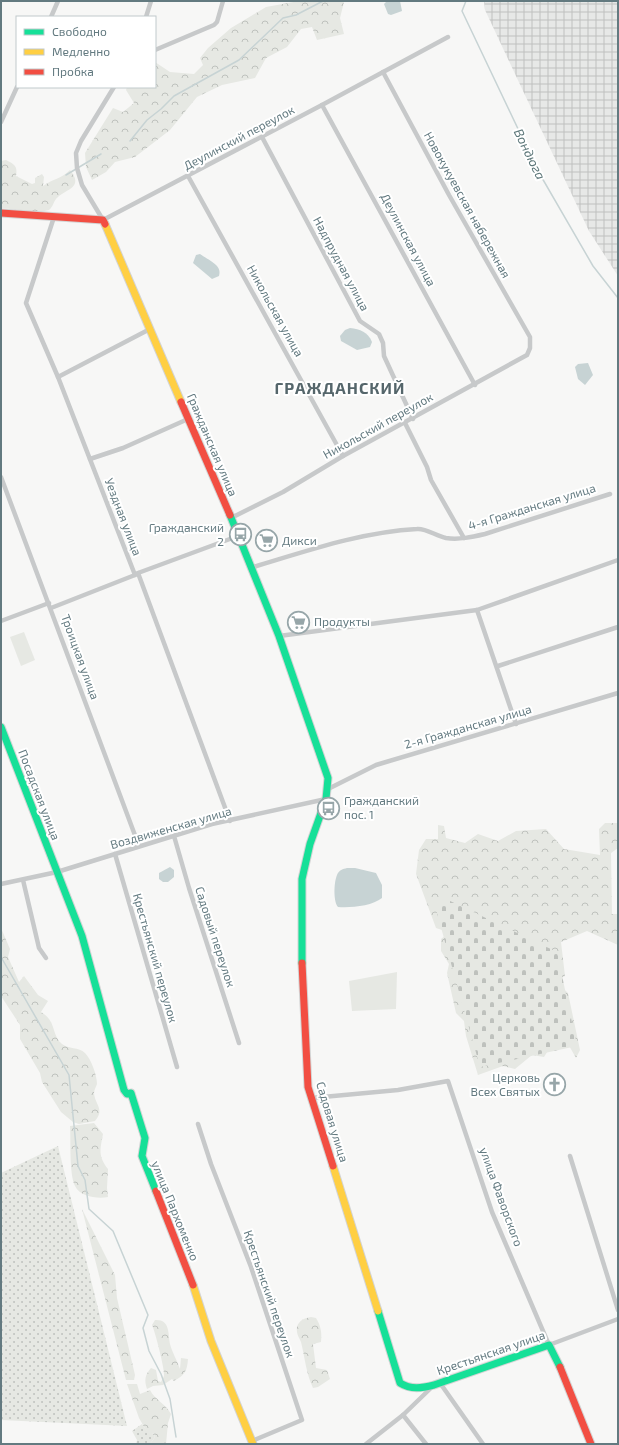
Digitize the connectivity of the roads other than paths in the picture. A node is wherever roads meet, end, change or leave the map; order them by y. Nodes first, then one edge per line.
1 (58, 1) edge
2 (151, 1) edge
3 (223, 1) edge
4 (50, 16) edge
5 (146, 16) edge
6 (448, 37) dead end
7 (156, 50) edge
8 (383, 72) junction
9 (18, 88) edge
10 (113, 88) edge
11 (322, 105) junction
12 (1, 122) edge
13 (262, 137) junction
14 (188, 176) junction
15 (1, 213) edge
16 (54, 217) junction
17 (103, 220) junction
18 (150, 329) junction
19 (530, 348) joint
20 (58, 377) junction
21 (475, 385) junction
22 (188, 419) junction
23 (413, 419) junction
24 (405, 423) junction
25 (343, 456) junction
26 (90, 459) junction
27 (1, 477) edge
28 (610, 494) dead end
29 (231, 518) junction
30 (238, 536) junction
31 (464, 538) junction
32 (618, 560) edge
33 (250, 568) junction
34 (136, 574) junction
35 (50, 605) junction
36 (477, 610) junction
37 (1, 621) edge
38 (618, 627) edge
39 (280, 636) junction
40 (498, 666) junction
41 (618, 693) edge
42 (516, 724) junction
43 (1, 727) edge
44 (328, 778) joint
45 (328, 789) junction
46 (326, 799) junction
47 (230, 821) junction
48 (174, 836) junction
49 (139, 846) junction
50 (115, 854) junction
51 (57, 872) junction
52 (23, 880) junction
53 (1, 884) edge
54 (46, 958) dead end
55 (239, 1043) dead end
56 (176, 1068) dead end
57 (312, 1098) junction
58 (198, 1124) dead end
59 (570, 1156) dead end
60 (618, 1310) edge
61 (618, 1319) edge
62 (549, 1345) junction
63 (437, 1384) junction
64 (404, 1415) junction
65 (253, 1442) edge
66 (366, 1444) edge
67 (426, 1444) edge
68 (483, 1444) edge
69 (591, 1444) edge

1 - 4 street
2 - 5 street
3 - 7 street
6 - 8 street, Деулинский переулок
8 - 11 street, Деулинский переулок
8 - 19 street, Новокукуевская набережная
9 - 12 street
10 - 17 street
11 - 13 street, Деулинский переулок
11 - 21 street, Деулинская улица
13 - 14 street, Деулинский переулок
13 - 23 street, Надпрудная улица
14 - 17 street, Деулинский переулок
14 - 25 street, Никольская улица
15 - 16 street
16 - 17 street
16 - 20 street, Уездная улица
17 - 18 street, Гражданская улица
18 - 20 street
18 - 22 street, Гражданская улица
19 - 21 street, Никольский переулок
20 - 26 street, Уездная улица
21 - 23 street, Никольский переулок
22 - 26 street
22 - 29 street, Гражданская улица
23 - 24 street, Никольский переулок
24 - 25 street, Никольский переулок
24 - 31 street
25 - 29 street, Никольский переулок
26 - 34 street, Уездная улица
27 - 35 street, Троицкая улица
28 - 31 street, 4-я Гражданская улица
29 - 30 street, Гражданская улица
30 - 33 street, Гражданская улица
30 - 34 street
31 - 33 street, 4-я Гражданская улица
32 - 36 street
33 - 39 street, Гражданская улица
34 - 35 street
34 - 47 street, Уездная улица
35 - 37 street
35 - 49 street, Троицкая улица
36 - 39 street
36 - 40 street
38 - 40 street
39 - 44 street, Гражданская улица
40 - 42 street
41 - 42 street, 2-я Гражданская улица
42 - 45 street, 2-я Гражданская улица
43 - 51 street, Посадская улица
44 - 45 street, Садовая улица
45 - 46 street, Садовая улица
46 - 47 street, Воздвиженская улица
46 - 57 street, Садовая улица
47 - 48 street, Воздвиженская улица
48 - 49 street, Воздвиженская улица
48 - 55 street, Садовый переулок
49 - 50 street, Воздвиженская улица
50 - 51 street, Воздвиженская улица
50 - 56 street, Крестьянский переулок
51 - 52 street, Воздвиженская улица
51 - 65 street, улица Пархоменко
52 - 53 street, Воздвиженская улица
52 - 54 street
57 - 62 street, улица Фаворского
57 - 63 street, Садовая улица
58 - 65 street, Крестьянский переулок
59 - 60 street
61 - 62 street, Крестьянская улица
62 - 63 street, Крестьянская улица
62 - 69 street, улица Фаворского
63 - 64 street, Крестьянская улица
63 - 68 street
64 - 66 street, Крестьянская улица
64 - 67 street

